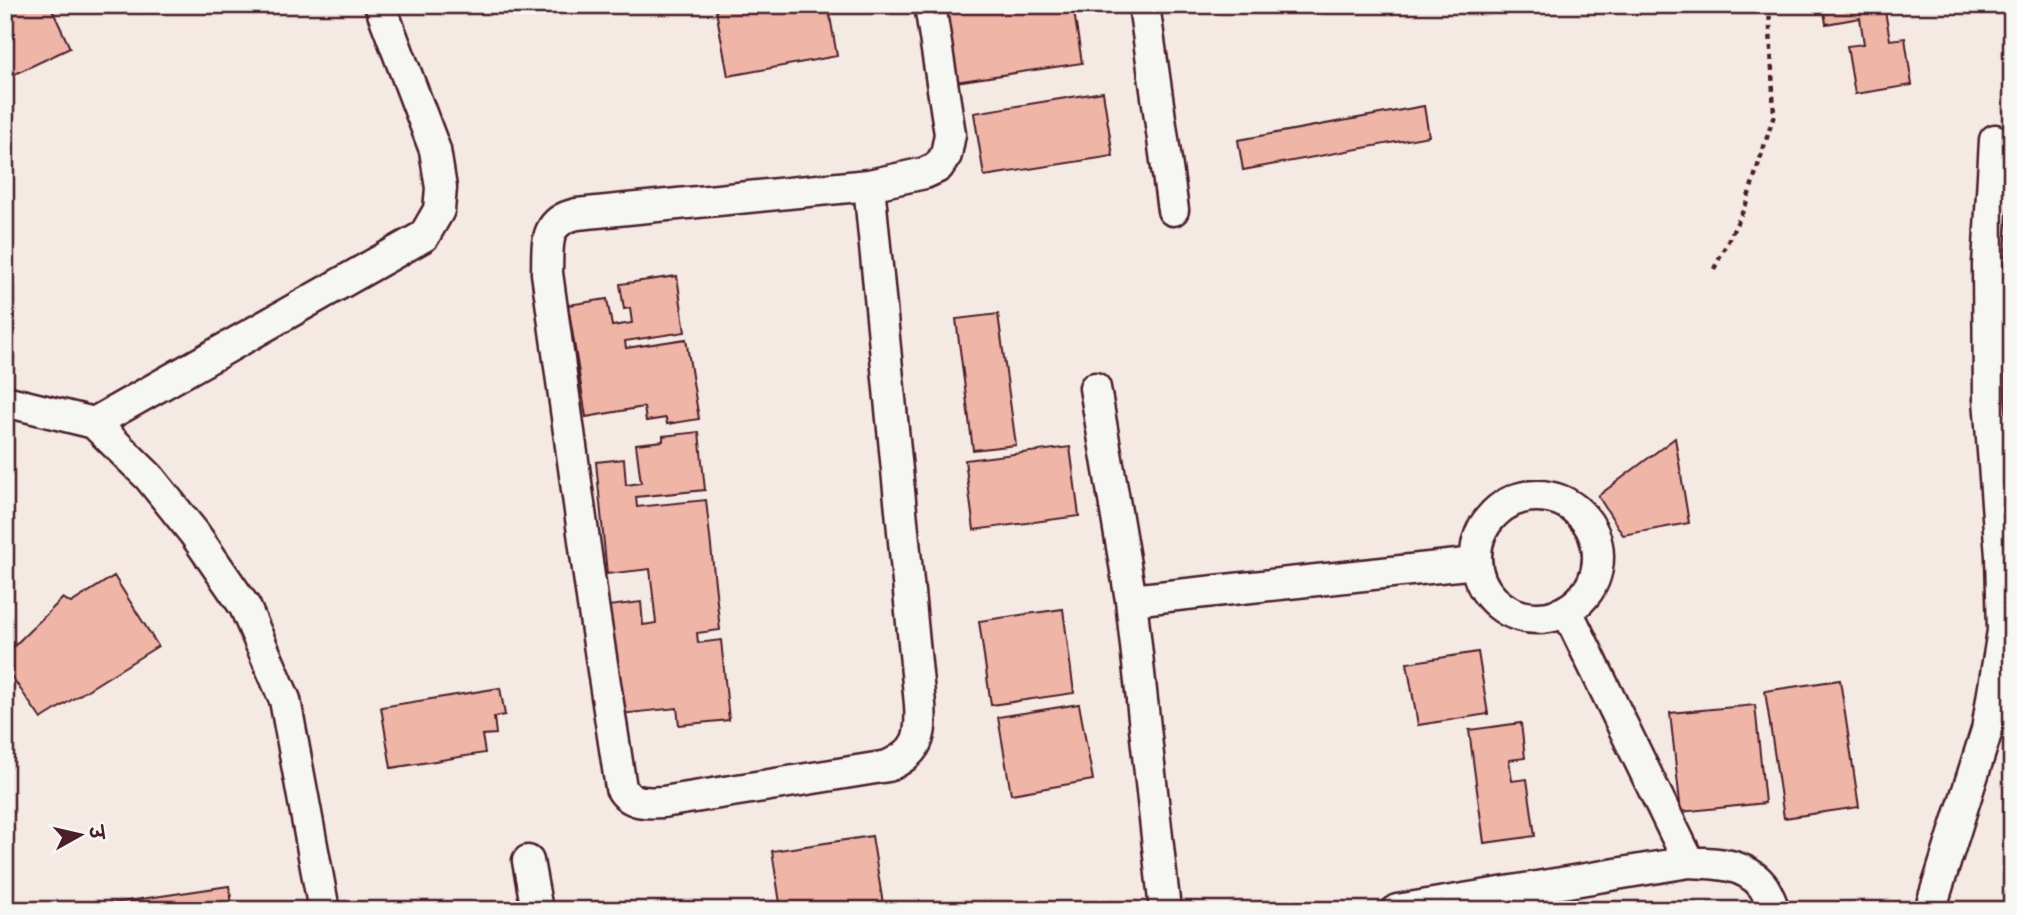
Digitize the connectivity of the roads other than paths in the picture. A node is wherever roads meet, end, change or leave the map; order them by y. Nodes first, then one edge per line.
1 (380, 5) edge
2 (930, 5) edge
3 (1144, 5) edge
4 (1996, 140) dead end
5 (869, 185) junction
6 (1173, 210) dead end
7 (1095, 388) dead end
8 (5, 401) edge
9 (94, 423) junction
10 (1476, 563) junction
11 (1131, 600) junction
12 (1567, 611) junction
13 (528, 861) dead end
14 (1689, 862) junction
15 (324, 910) edge
16 (537, 910) edge
17 (1165, 910) edge
18 (1397, 910) edge
19 (1774, 910) edge
20 (1930, 910) edge

1 - 9 street
2 - 5 street
3 - 6 street
4 - 20 street
5 - 5 street
7 - 11 street
8 - 9 street
9 - 15 street
10 - 11 street
10 - 12 street
10 - 12 street
11 - 17 street
12 - 14 street
13 - 16 street
14 - 18 street
14 - 19 street

